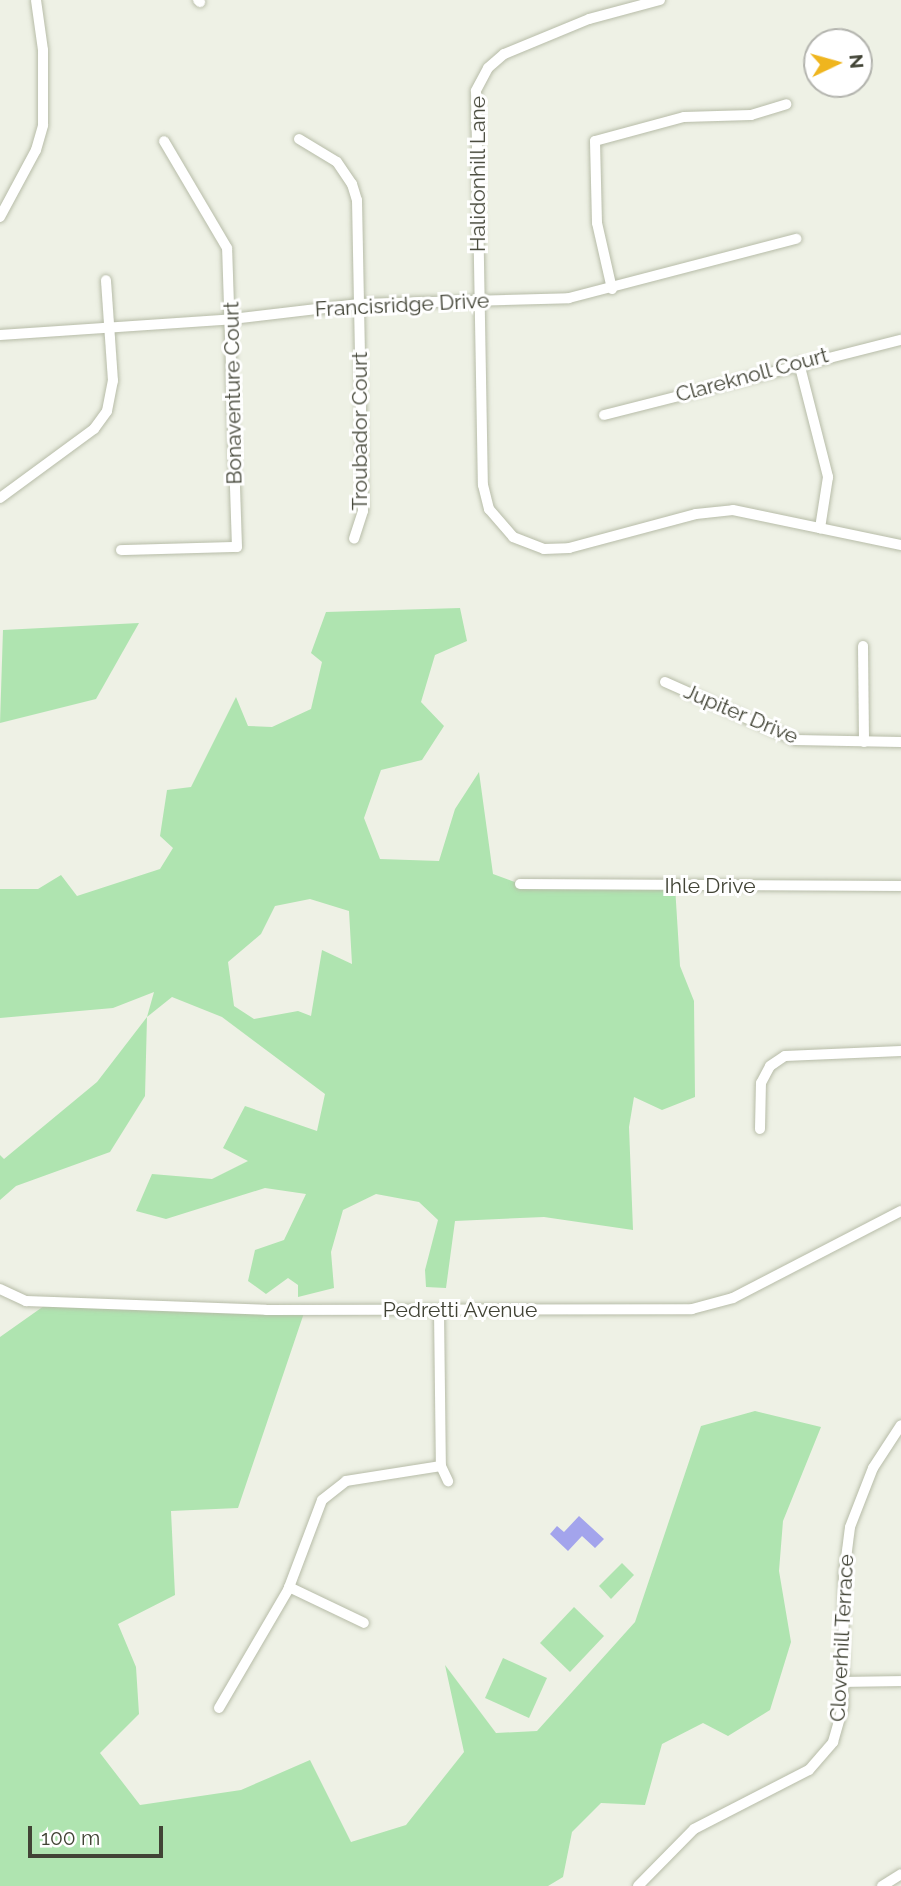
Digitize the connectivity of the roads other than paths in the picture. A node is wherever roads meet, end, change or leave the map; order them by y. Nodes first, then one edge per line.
1 (36, 0) edge
2 (660, 0) edge
3 (641, 2) edge
4 (786, 104) dead end
5 (299, 139) dead end
6 (164, 141) dead end
7 (0, 217) edge
8 (796, 239) dead end
9 (106, 280) dead end
10 (612, 289) junction
11 (479, 300) junction
12 (359, 304) junction
13 (232, 319) junction
14 (110, 327) junction
15 (0, 335) edge
16 (901, 340) edge
17 (799, 363) junction
18 (604, 415) dead end
19 (0, 498) edge
20 (820, 528) junction
21 (354, 538) dead end
22 (901, 545) edge
23 (121, 550) dead end
24 (863, 646) dead end
25 (665, 682) dead end
26 (864, 742) junction
27 (901, 742) edge
28 (520, 884) dead end
29 (901, 886) edge
30 (901, 1051) edge
31 (760, 1129) dead end
32 (901, 1211) edge
33 (0, 1289) edge
34 (439, 1311) junction
35 (901, 1426) edge
36 (442, 1466) junction
37 (448, 1481) dead end
38 (289, 1587) junction
39 (364, 1623) dead end
40 (901, 1681) edge
41 (845, 1682) junction
42 (219, 1708) dead end
43 (901, 1874) edge
44 (638, 1886) edge
45 (882, 1886) edge

1 - 7 street
2 - 3 street, Halidonhill Lane
3 - 11 street, Halidonhill Lane
4 - 10 street
5 - 12 street, Troubador Court
6 - 13 street, Bonaventure Court
8 - 10 street, Francisridge Drive
9 - 14 street
10 - 11 street, Francisridge Drive
11 - 12 street, Francisridge Drive
11 - 20 street, Halidonhill Lane
12 - 13 street, Francisridge Drive
12 - 21 street, Troubador Court
13 - 14 street, Francisridge Drive
13 - 23 street, Bonaventure Court
14 - 15 street, Francisridge Drive
14 - 19 street
16 - 17 street, Clareknoll Court
17 - 18 street, Clareknoll Court
17 - 20 street
20 - 22 street, Halidonhill Lane
24 - 26 street
25 - 26 street, Jupiter Drive
26 - 27 street, Jupiter Drive
28 - 29 street, Ihle Drive
30 - 31 street
32 - 34 street, Pedretti Avenue
33 - 34 street, Pedretti Avenue
34 - 36 street
35 - 41 street, Cloverhill Terrace
36 - 37 street
36 - 38 street
38 - 39 street
38 - 42 street
40 - 41 street
41 - 44 street, Cloverhill Terrace
43 - 45 street

